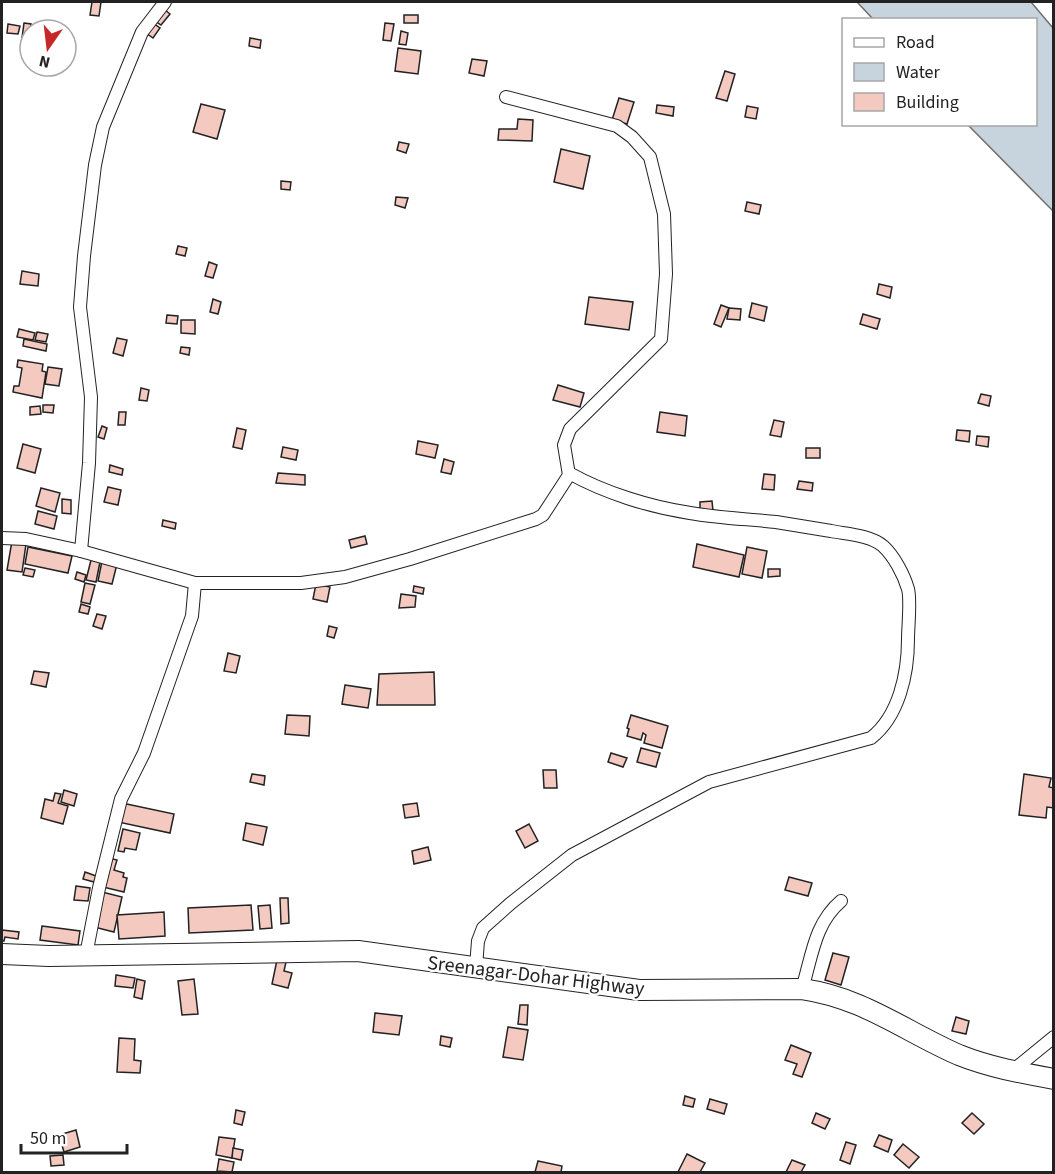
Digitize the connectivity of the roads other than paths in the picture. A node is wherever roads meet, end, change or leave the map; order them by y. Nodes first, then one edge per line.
1 (165, 2) edge
2 (506, 97) dead end
3 (569, 473) junction
4 (2, 538) edge
5 (81, 551) junction
6 (195, 583) junction
7 (841, 901) dead end
8 (2, 954) edge
9 (86, 955) junction
10 (476, 968) junction
11 (802, 989) junction
12 (1053, 1037) edge
13 (1011, 1072) junction
14 (1053, 1079) edge

1 - 5 street
2 - 3 street
3 - 6 street
3 - 10 street
4 - 5 street
5 - 6 street
6 - 9 street
7 - 11 street
8 - 9 main road, Sreenagar-Dohar Highway
9 - 10 main road, Sreenagar-Dohar Highway
10 - 11 main road, Sreenagar-Dohar Highway
11 - 13 main road, Sreenagar-Dohar Highway
12 - 13 street
13 - 14 main road, Sreenagar-Dohar Highway

